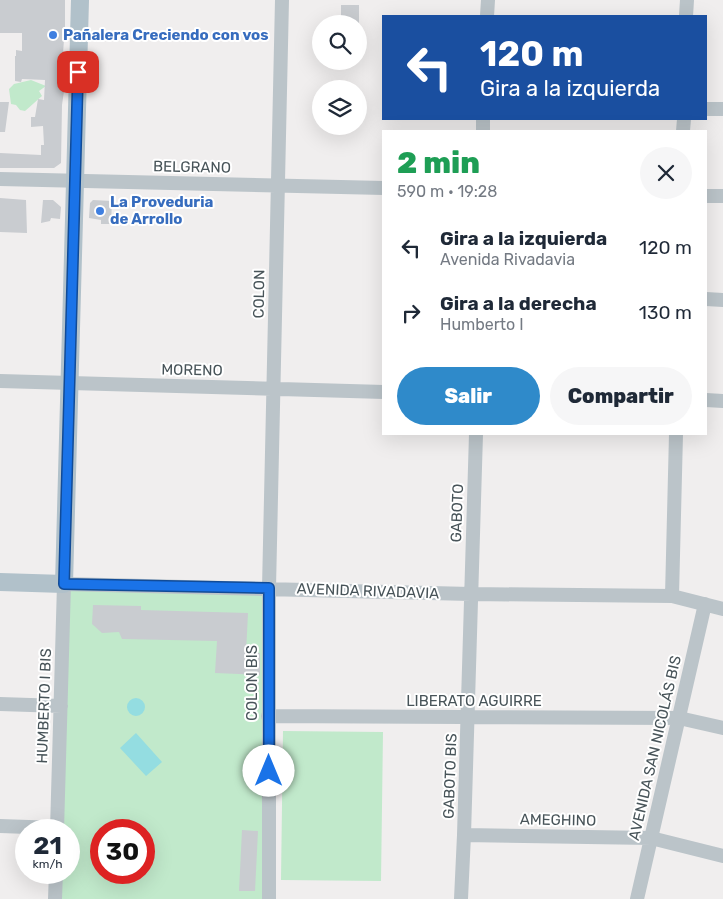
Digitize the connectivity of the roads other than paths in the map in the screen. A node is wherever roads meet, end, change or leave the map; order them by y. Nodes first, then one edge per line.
1 (80, 0) edge
2 (282, 0) edge
3 (488, 0) edge
4 (686, 0) edge
5 (487, 15) edge
6 (686, 15) edge
7 (707, 108) edge
8 (723, 109) edge
9 (0, 179) edge
10 (75, 180) junction
11 (278, 185) junction
12 (382, 188) edge
13 (707, 196) edge
14 (723, 196) edge
15 (707, 299) edge
16 (723, 300) edge
17 (0, 381) edge
18 (70, 383) junction
19 (273, 388) junction
20 (382, 392) edge
21 (707, 400) edge
22 (723, 401) edge
23 (476, 435) edge
24 (676, 435) edge
25 (0, 582) edge
26 (64, 584) junction
27 (269, 588) junction
28 (471, 594) junction
29 (672, 596) junction
30 (705, 604) junction
31 (723, 609) edge
32 (0, 704) edge
33 (61, 706) junction
34 (268, 716) junction
35 (468, 718) junction
36 (679, 718) junction
37 (723, 728) edge
38 (57, 819) edge
39 (0, 826) edge
40 (15, 827) edge
41 (464, 835) junction
42 (651, 838) junction
43 (723, 856) edge
44 (56, 884) edge
45 (55, 899) edge
46 (269, 899) edge
47 (461, 899) edge
48 (637, 899) edge

1 - 10 main road
2 - 11 street, COLON
3 - 5 street
4 - 6 street
7 - 8 street
9 - 10 street, BELGRANO
10 - 11 street, BELGRANO
10 - 18 main road
11 - 12 street, BELGRANO
11 - 19 street, COLON
13 - 14 street
15 - 16 street
17 - 18 street, MORENO
18 - 19 street, MORENO
18 - 26 main road
19 - 20 street, MORENO
19 - 27 street, COLON
21 - 22 street
23 - 28 street, GABOTO
24 - 29 street
25 - 26 main road, AVENIDA RIVADAVIA
26 - 27 street, AVENIDA RIVADAVIA
26 - 33 street, HUMBERTO I BIS
27 - 28 street, AVENIDA RIVADAVIA
27 - 34 street, COLON BIS
28 - 29 street, AVENIDA RIVADAVIA
28 - 35 street, GABOTO BIS
29 - 30 street, AVENIDA RIVADAVIA
30 - 31 street, AVENIDA RIVADAVIA
30 - 36 street, AVENIDA SAN NICOLÁS BIS
32 - 33 street
33 - 38 street, HUMBERTO I BIS
34 - 35 street, LIBERATO AGUIRRE
34 - 46 street, COLON BIS
35 - 36 street, LIBERATO AGUIRRE
35 - 41 street, GABOTO BIS
36 - 37 street, LIBERATO AGUIRRE
36 - 42 street, AVENIDA SAN NICOLÁS BIS
39 - 40 street
41 - 42 street, AMEGHINO
41 - 47 street, GABOTO BIS
42 - 43 street, AMEGHINO
42 - 48 street, AVENIDA SAN NICOLÁS BIS
44 - 45 street

